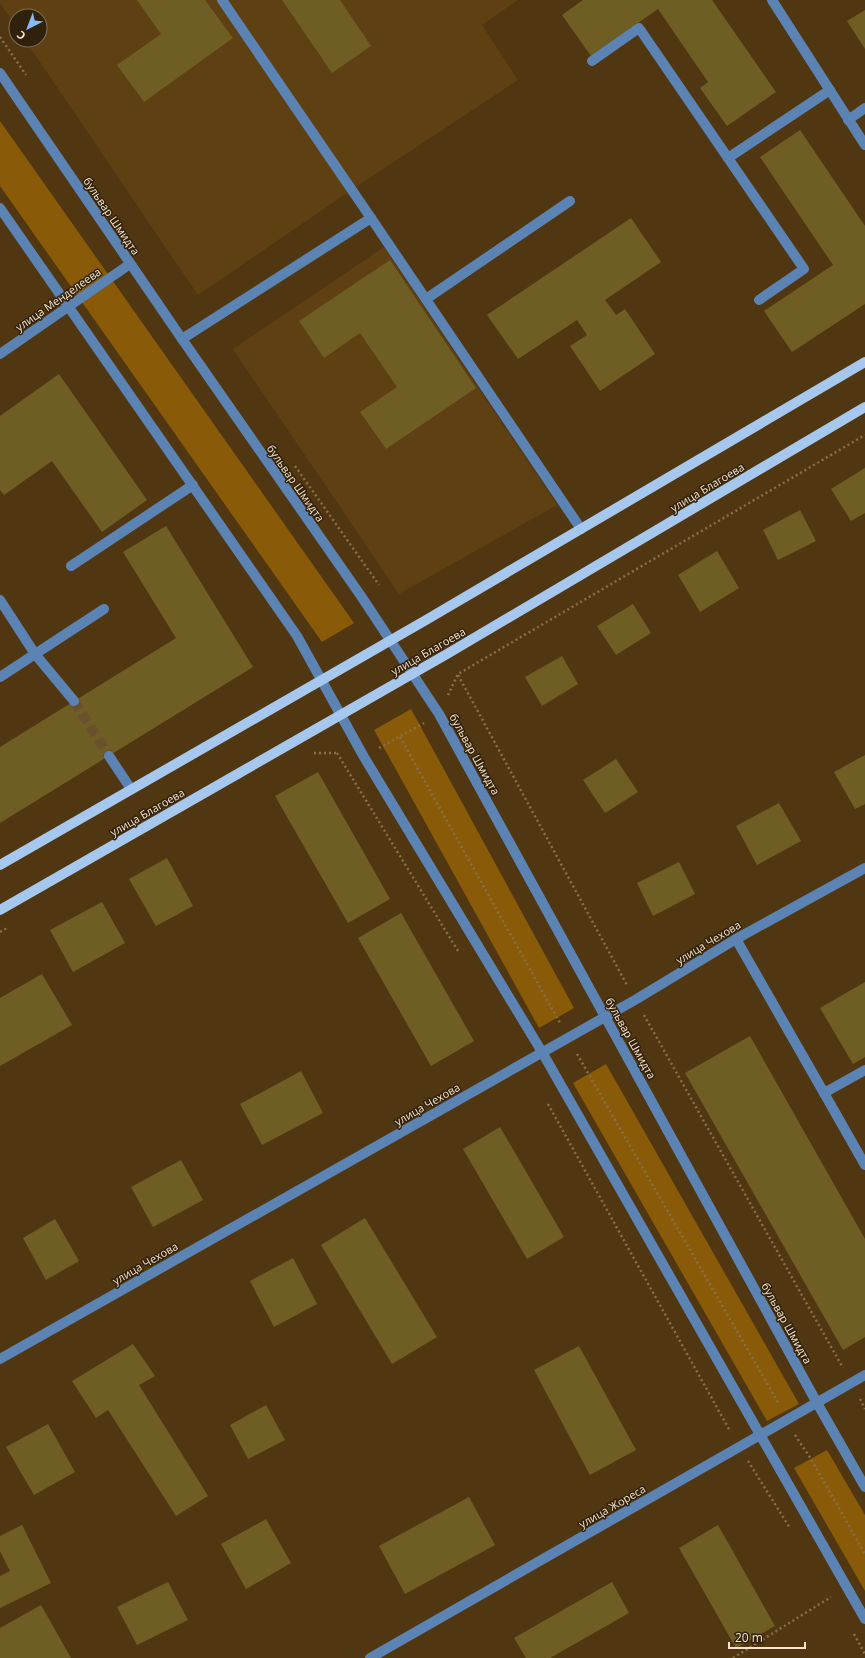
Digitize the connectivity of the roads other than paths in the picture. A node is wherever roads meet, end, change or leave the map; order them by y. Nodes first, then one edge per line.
1 (222, 0) edge
2 (772, 0) edge
3 (592, 60) dead end
4 (0, 73) edge
5 (830, 90) junction
6 (865, 108) edge
7 (848, 120) junction
8 (865, 146) edge
9 (728, 158) junction
10 (570, 201) dead end
11 (0, 208) edge
12 (370, 218) junction
13 (130, 264) junction
14 (426, 299) junction
15 (759, 300) dead end
16 (69, 307) junction
17 (182, 339) junction
18 (0, 354) edge
19 (865, 362) edge
20 (865, 407) edge
21 (193, 485) junction
22 (581, 528) junction
23 (71, 566) dead end
24 (0, 600) edge
25 (104, 609) dead end
26 (390, 640) junction
27 (35, 654) junction
28 (413, 674) junction
29 (0, 677) edge
30 (321, 680) junction
31 (74, 701) tunnel mouth
32 (341, 715) junction
33 (109, 756) tunnel mouth
34 (131, 789) junction
35 (0, 865) edge
36 (865, 868) edge
37 (0, 910) edge
38 (736, 939) junction
39 (606, 1016) junction
40 (542, 1052) junction
41 (865, 1070) edge
42 (824, 1093) junction
43 (865, 1165) edge
44 (0, 1359) edge
45 (865, 1375) edge
46 (817, 1403) junction
47 (761, 1435) junction
48 (865, 1487) edge
49 (865, 1619) edge
50 (370, 1658) edge

1 - 12 street
2 - 5 street
3 - 9 street
4 - 13 street, бульвар Шмидта
5 - 7 street
5 - 9 street
6 - 7 street
7 - 8 street
9 - 15 street
10 - 14 street
11 - 16 street
12 - 14 street
12 - 17 street
13 - 16 street, улица Менделеева
13 - 17 street, бульвар Шмидта
14 - 22 street
16 - 18 street, улица Менделеева
16 - 21 street
17 - 26 street, бульвар Шмидта
19 - 22 main road
20 - 28 main road, улица Благоева
21 - 23 street
21 - 30 street
22 - 26 main road
24 - 27 street
25 - 27 street
26 - 28 street, бульвар Шмидта
26 - 30 main road
27 - 29 street
27 - 31 street
28 - 32 main road, улица Благоева
28 - 39 street, бульвар Шмидта
30 - 32 street
30 - 34 main road
32 - 37 main road, улица Благоева
32 - 40 street
33 - 34 street
34 - 35 main road
36 - 38 street, улица Чехова
38 - 39 street, улица Чехова
38 - 42 street
39 - 40 street, улица Чехова
39 - 46 street, бульвар Шмидта
40 - 44 street, улица Чехова
40 - 47 street
41 - 42 street
42 - 43 street
45 - 46 street, улица Жореса
46 - 47 street, улица Жореса
46 - 48 street, бульвар Шмидта
47 - 49 street
47 - 50 street, улица Жореса

